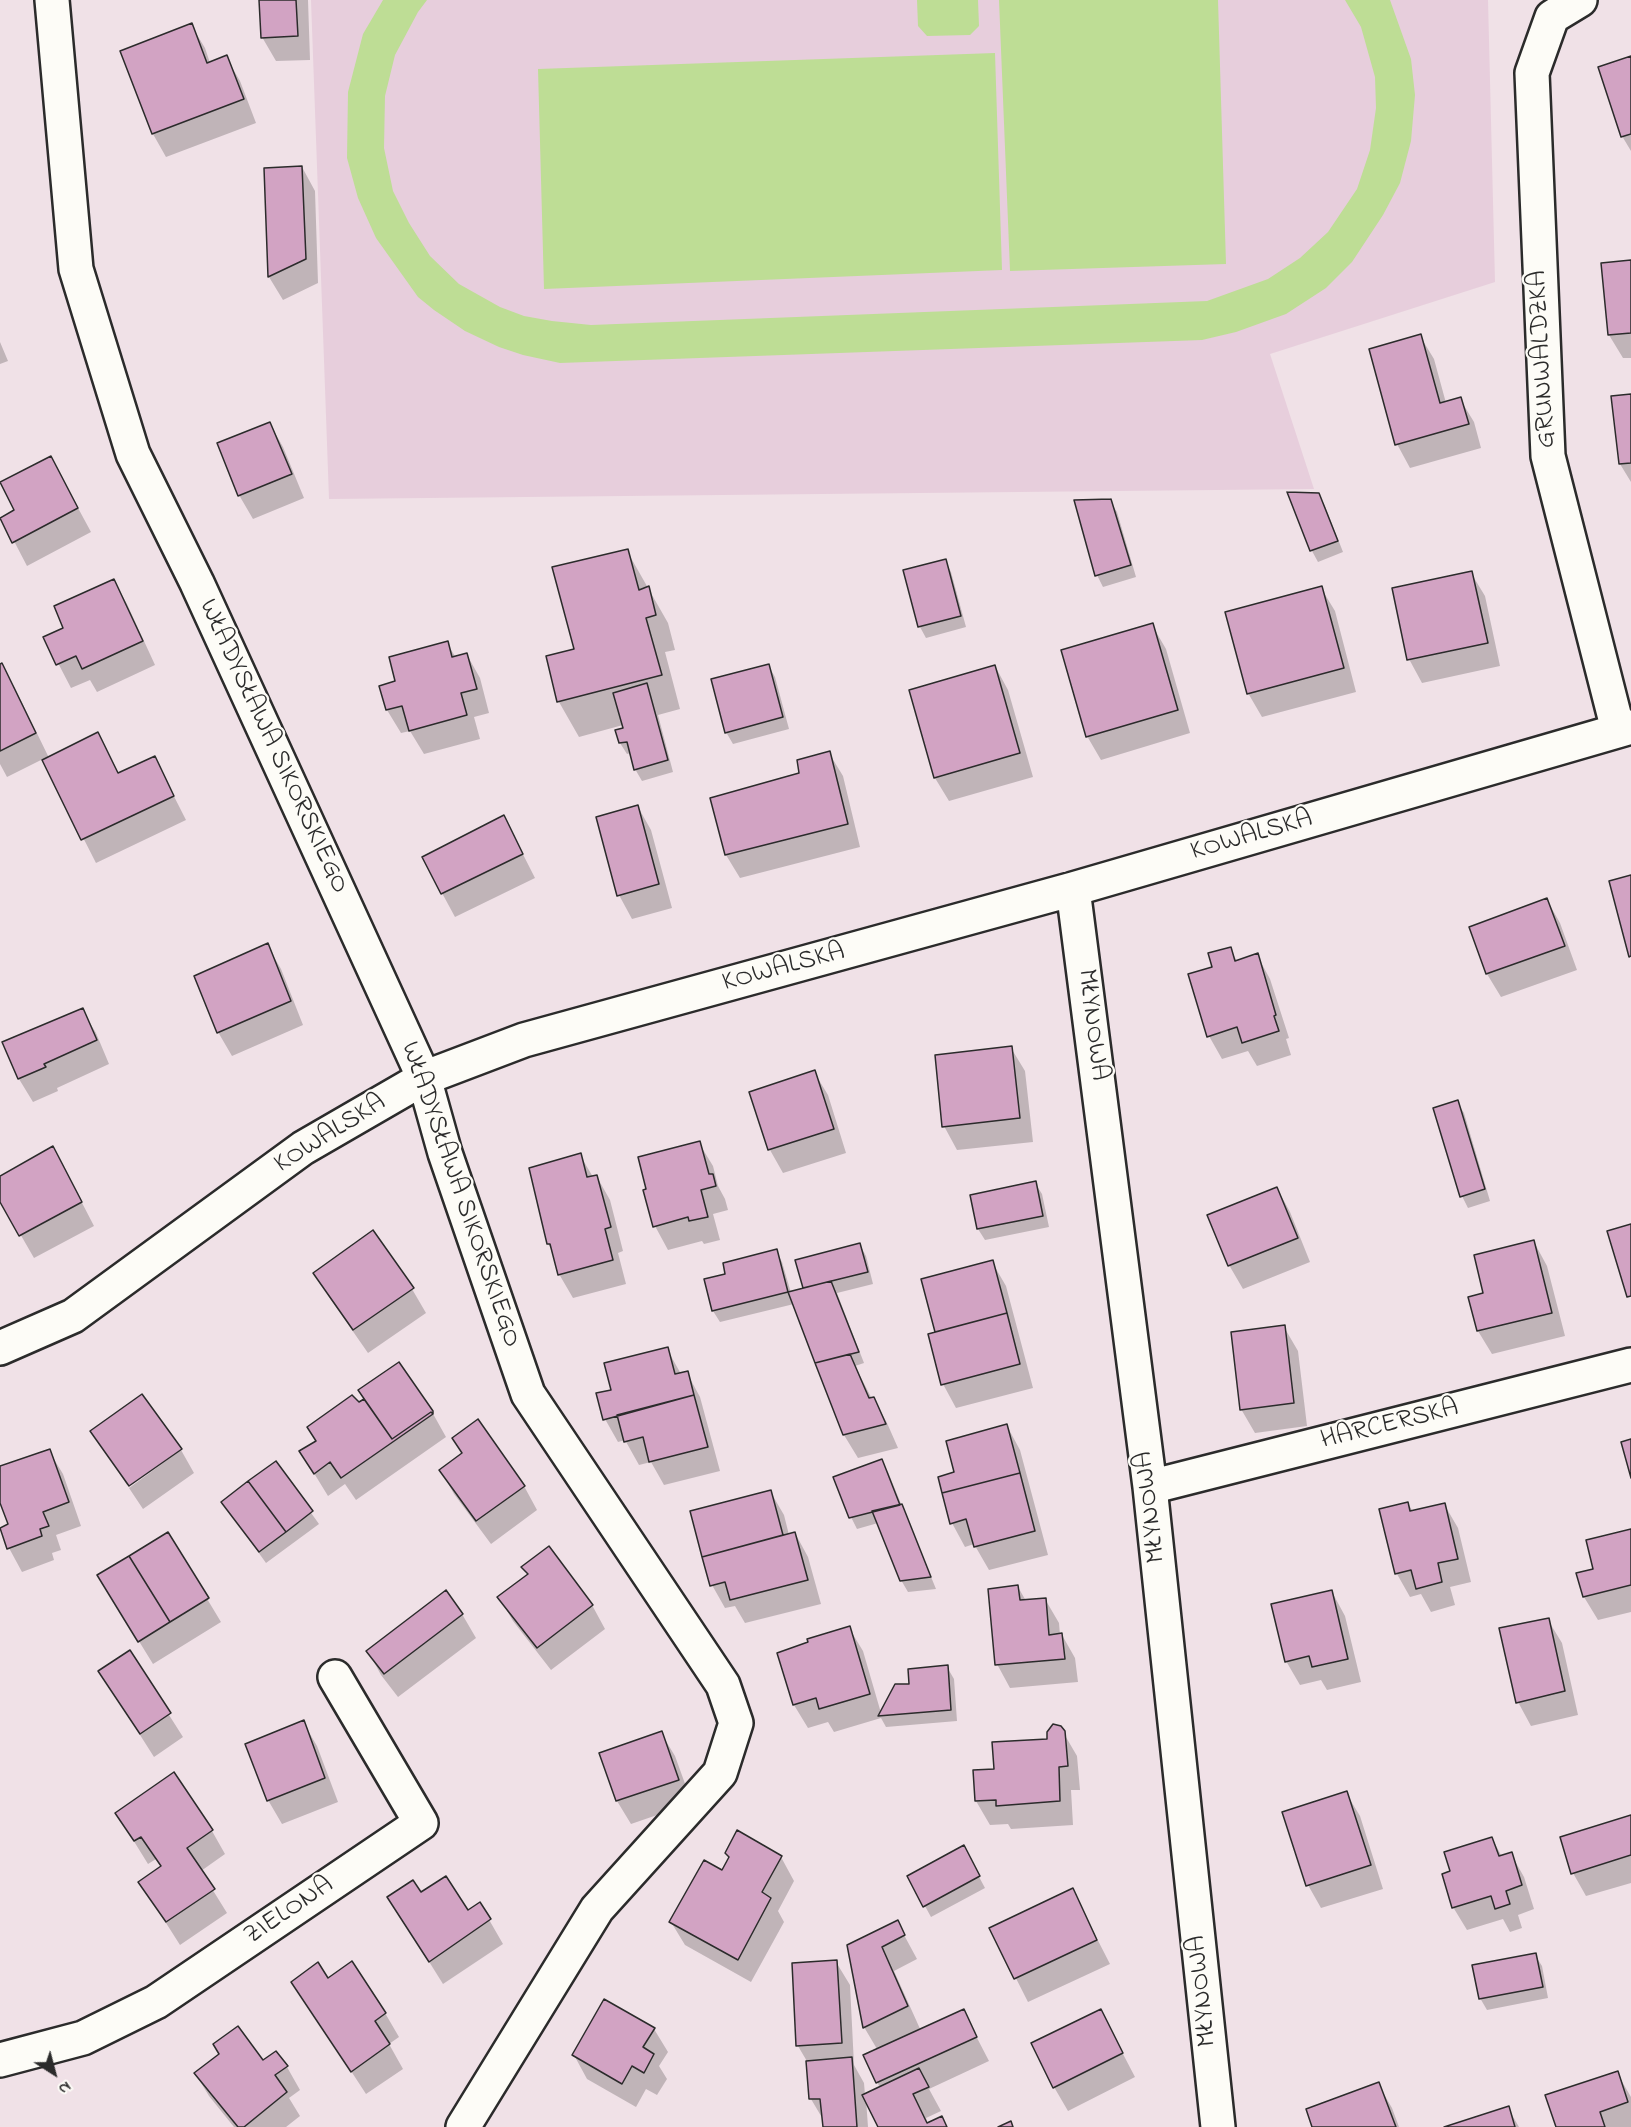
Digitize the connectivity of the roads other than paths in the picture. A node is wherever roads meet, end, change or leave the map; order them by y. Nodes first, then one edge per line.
1 (51, 0) edge
2 (1580, 0) edge
3 (1624, 729) edge
4 (1073, 889) junction
5 (424, 1078) junction
6 (0, 1348) edge
7 (1631, 1365) edge
8 (1150, 1487) junction
9 (335, 1677) dead end
10 (0, 2060) edge
11 (463, 2127) edge
12 (1218, 2127) edge

1 - 5 street, WŁADYSŁAWA SIKORSKIEGO
2 - 3 street, GRUNWALDZKA
3 - 4 street, KOWALSKA
4 - 5 street, KOWALSKA
4 - 8 street, MŁYNOWA
5 - 6 street, KOWALSKA
5 - 11 street, WŁADYSŁAWA SIKORSKIEGO
7 - 8 street, HARCERSKA
8 - 12 street, MŁYNOWA
9 - 10 street, ZIELONA

